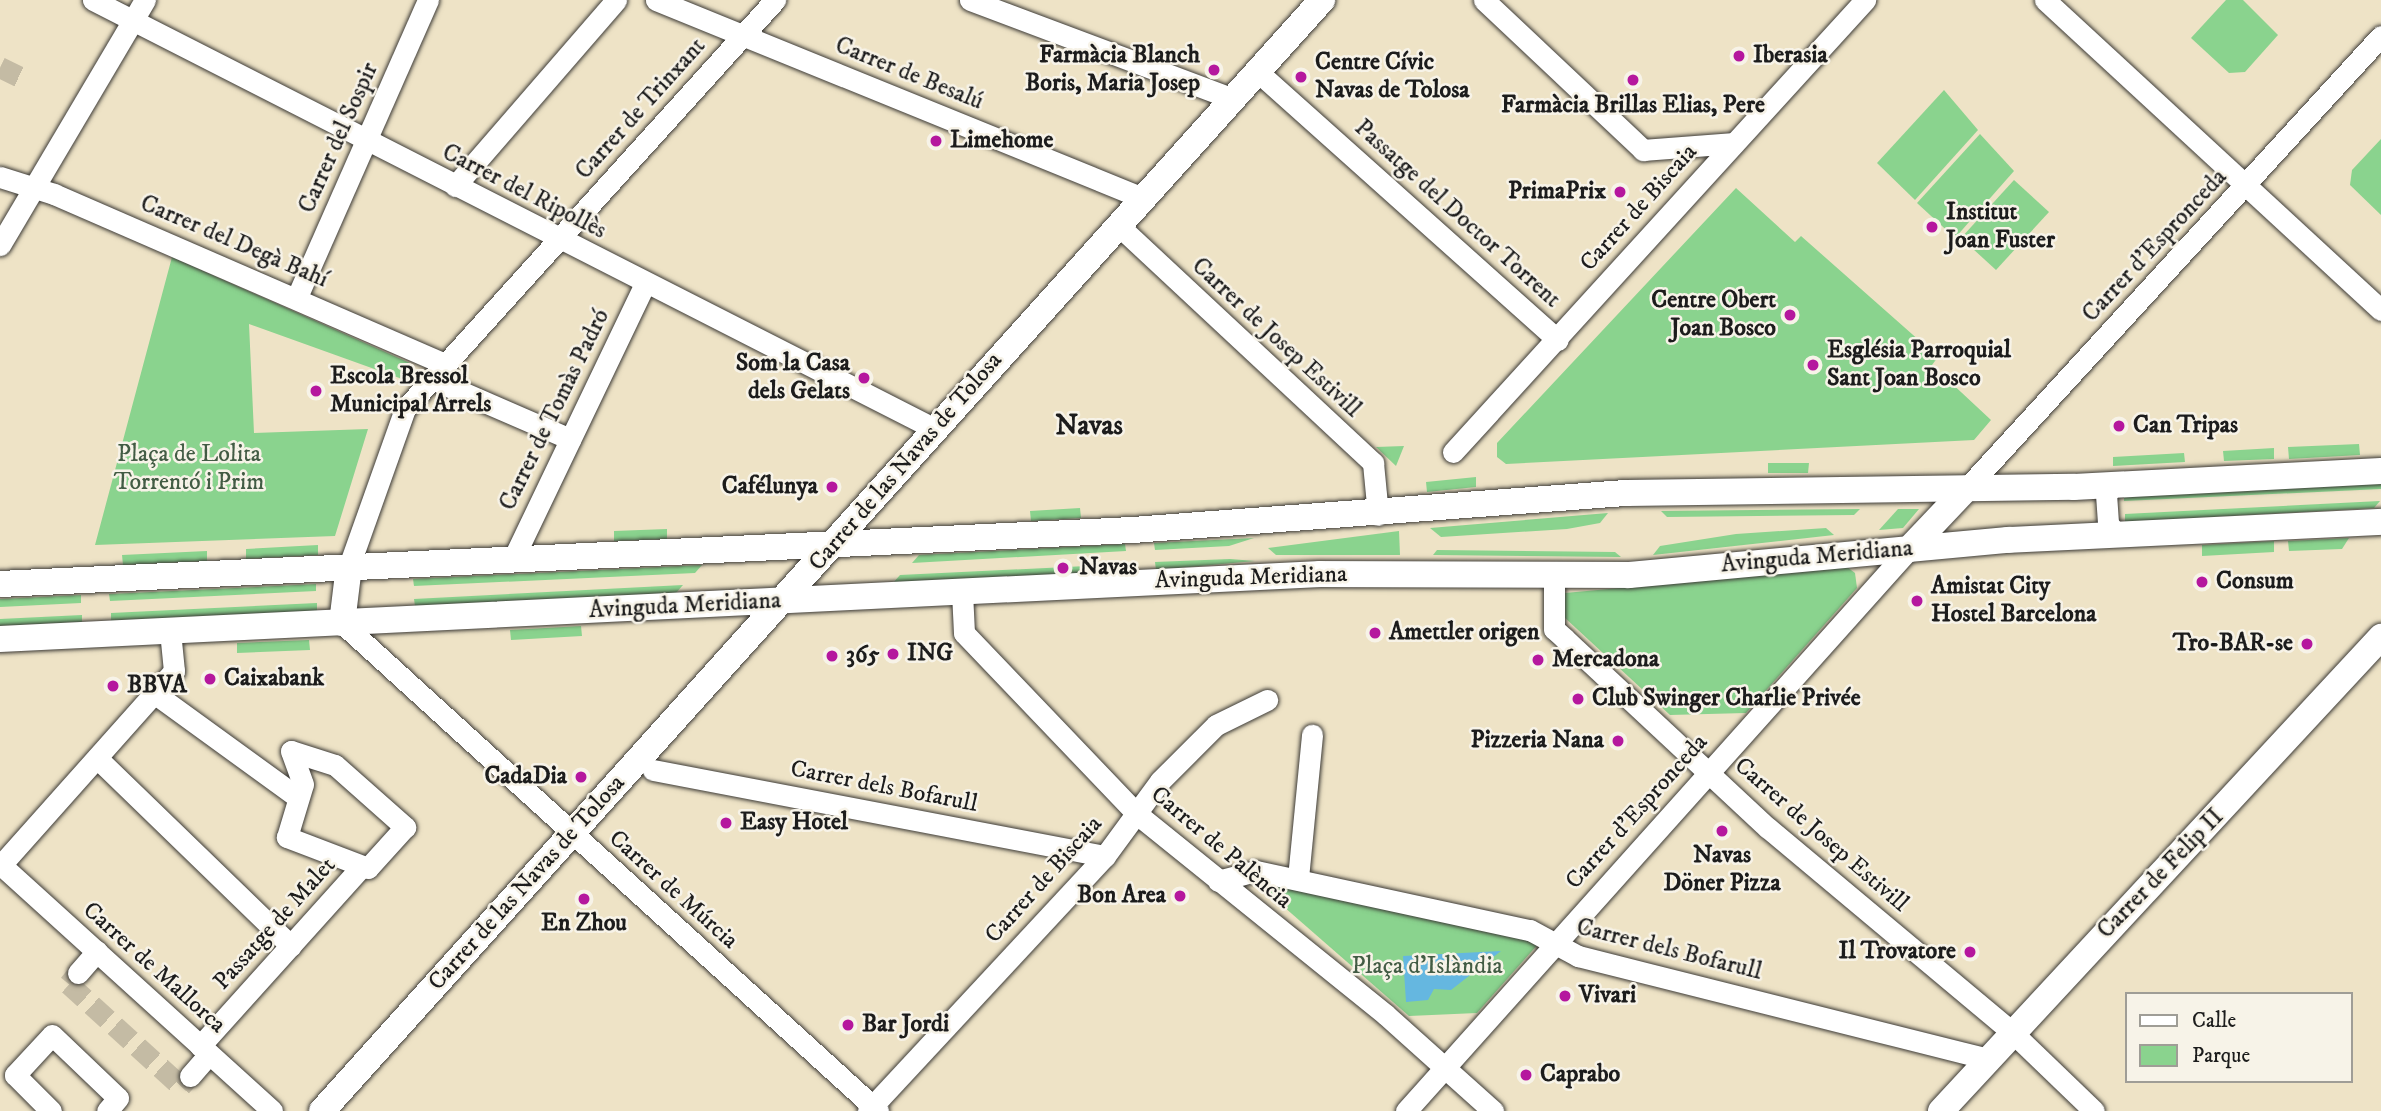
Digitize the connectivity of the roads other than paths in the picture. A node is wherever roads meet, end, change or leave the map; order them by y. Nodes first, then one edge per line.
1 (93, 0) edge
2 (145, 0) edge
3 (428, 0) edge
4 (616, 0) edge
5 (656, 0) edge
6 (775, 0) edge
7 (970, 0) edge
8 (1484, 0) edge
9 (1866, 0) edge
10 (2045, 0) edge
11 (1312, 3) edge
12 (133, 21) junction
13 (743, 35) junction
14 (2381, 36) edge
15 (1258, 72) junction
16 (1233, 99) junction
17 (366, 142) junction
18 (1734, 143) junction
19 (0, 177) edge
20 (455, 186) junction
21 (2246, 186) junction
22 (32, 190) junction
23 (1143, 198) junction
24 (1118, 225) junction
25 (559, 239) junction
26 (0, 245) edge
27 (645, 284) junction
28 (297, 297) junction
29 (2381, 310) edge
30 (1558, 340) junction
31 (443, 373) junction
32 (933, 428) junction
33 (570, 439) junction
34 (1453, 452) dead end
35 (2381, 471) edge
36 (2113, 485) junction
37 (1966, 489) junction
38 (1378, 507) junction
39 (2381, 522) edge
40 (2117, 534) junction
41 (831, 544) junction
42 (1909, 549) junction
43 (513, 559) junction
44 (349, 566) junction
45 (1554, 577) junction
46 (0, 584) edge
47 (962, 592) junction
48 (782, 601) junction
49 (342, 623) junction
50 (170, 631) junction
51 (2381, 637) edge
52 (0, 639) edge
53 (154, 693) junction
54 (1267, 700) dead end
55 (1312, 734) dead end
56 (291, 751) joint
57 (97, 758) junction
58 (653, 769) dead end
59 (1709, 772) junction
60 (293, 794) dead end
61 (1137, 814) junction
62 (572, 834) junction
63 (1105, 856) junction
64 (0, 864) edge
65 (360, 869) dead end
66 (1298, 878) junction
67 (1218, 881) junction
68 (291, 946) junction
69 (1552, 947) junction
70 (97, 951) junction
71 (78, 973) dead end
72 (2013, 1033) junction
73 (205, 1050) junction
74 (1989, 1059) junction
75 (1444, 1068) junction
76 (190, 1076) dead end
77 (873, 1109) edge
78 (51, 1111) edge
79 (107, 1111) edge
80 (272, 1111) edge
81 (322, 1111) edge
82 (1406, 1111) edge
83 (1493, 1111) edge
84 (1941, 1111) edge
85 (2094, 1111) edge

1 - 12 street, Carrer del Ripollès
2 - 12 street
3 - 17 street, Carrer del Sospir
4 - 20 street
5 - 13 street, Carrer de Besalú
6 - 13 street, Carrer de Trinxant
7 - 16 street
8 - 18 street
9 - 18 street, Carrer de Biscaia
10 - 21 street
11 - 15 main road, Carrer de las Navas de Tolosa
12 - 17 street, Carrer del Ripollès
12 - 22 street
13 - 23 street, Carrer de Besalú
13 - 25 street, Carrer de Trinxant
14 - 21 street, Carrer d'Espronceda
15 - 16 main road, Carrer de las Navas de Tolosa
15 - 30 street, Passatge del Doctor Torrent
16 - 23 main road, Carrer de las Navas de Tolosa
17 - 20 street, Carrer del Ripollès
17 - 28 street, Carrer del Sospir
18 - 30 street, Carrer de Biscaia
19 - 22 street, Carrer del Degà Bahí
20 - 25 street, Carrer del Ripollès
21 - 29 street
21 - 37 street, Carrer d'Espronceda
22 - 26 street
22 - 28 street, Carrer del Degà Bahí
23 - 24 main road, Carrer de las Navas de Tolosa
24 - 32 main road, Carrer de las Navas de Tolosa
24 - 38 street, Carrer de Josep Estivill
25 - 27 street, Carrer del Ripollès
25 - 31 street, Carrer de Trinxant
27 - 32 street, Carrer del Ripollès
27 - 33 street, Carrer de Tomàs Padró
28 - 31 street, Carrer del Degà Bahí
30 - 34 street, Carrer de Biscaia
31 - 33 street, Carrer del Degà Bahí
31 - 44 street, Carrer de Trinxant
32 - 41 main road, Carrer de las Navas de Tolosa
33 - 43 street, Carrer de Tomàs Padró
35 - 36 main road
36 - 37 main road
36 - 40 street
37 - 38 main road
37 - 42 main road
38 - 41 main road
39 - 40 main road, Avinguda Meridiana
40 - 42 main road, Avinguda Meridiana
41 - 43 main road
41 - 48 main road, Carrer de las Navas de Tolosa
42 - 45 main road, Avinguda Meridiana
42 - 59 street, Carrer d'Espronceda
43 - 44 main road
44 - 46 main road
44 - 49 main road
45 - 47 main road, Avinguda Meridiana
45 - 59 street, Carrer de Josep Estivill
47 - 48 main road, Avinguda Meridiana
47 - 61 street, Carrer de Palència
48 - 49 main road, Avinguda Meridiana
48 - 62 main road, Carrer de las Navas de Tolosa
49 - 50 main road, Avinguda Meridiana
49 - 62 street, Carrer de Múrcia
50 - 52 main road, Avinguda Meridiana
50 - 53 street
51 - 72 main road, Carrer de Felip II
53 - 57 street
53 - 60 street
54 - 61 street, Carrer de Biscaia
55 - 66 street
56 - 56 street
57 - 64 street
57 - 68 street
58 - 63 street, Carrer dels Bofarull
59 - 69 street, Carrer d'Espronceda
59 - 72 street, Carrer de Josep Estivill
61 - 63 street, Carrer de Biscaia
61 - 67 street, Carrer de Palència
62 - 77 street, Carrer de Múrcia
62 - 81 main road, Carrer de las Navas de Tolosa
63 - 77 street, Carrer de Biscaia
64 - 70 street, Carrer de Mallorca
65 - 68 street, Passatge de Malet
66 - 67 street, Carrer dels Bofarull
66 - 69 street, Carrer dels Bofarull
67 - 75 street, Carrer de Palència
68 - 73 street, Passatge de Malet
69 - 74 street, Carrer dels Bofarull
69 - 75 street, Carrer d'Espronceda
70 - 71 street
70 - 73 street, Carrer de Mallorca
72 - 74 main road, Carrer de Felip II
72 - 85 street, Carrer de Josep Estivill
73 - 76 street, Passatge de Malet
73 - 80 street, Carrer de Mallorca
74 - 84 main road, Carrer de Felip II
75 - 82 street, Carrer d'Espronceda
75 - 83 street, Carrer de Palència
78 - 79 street

